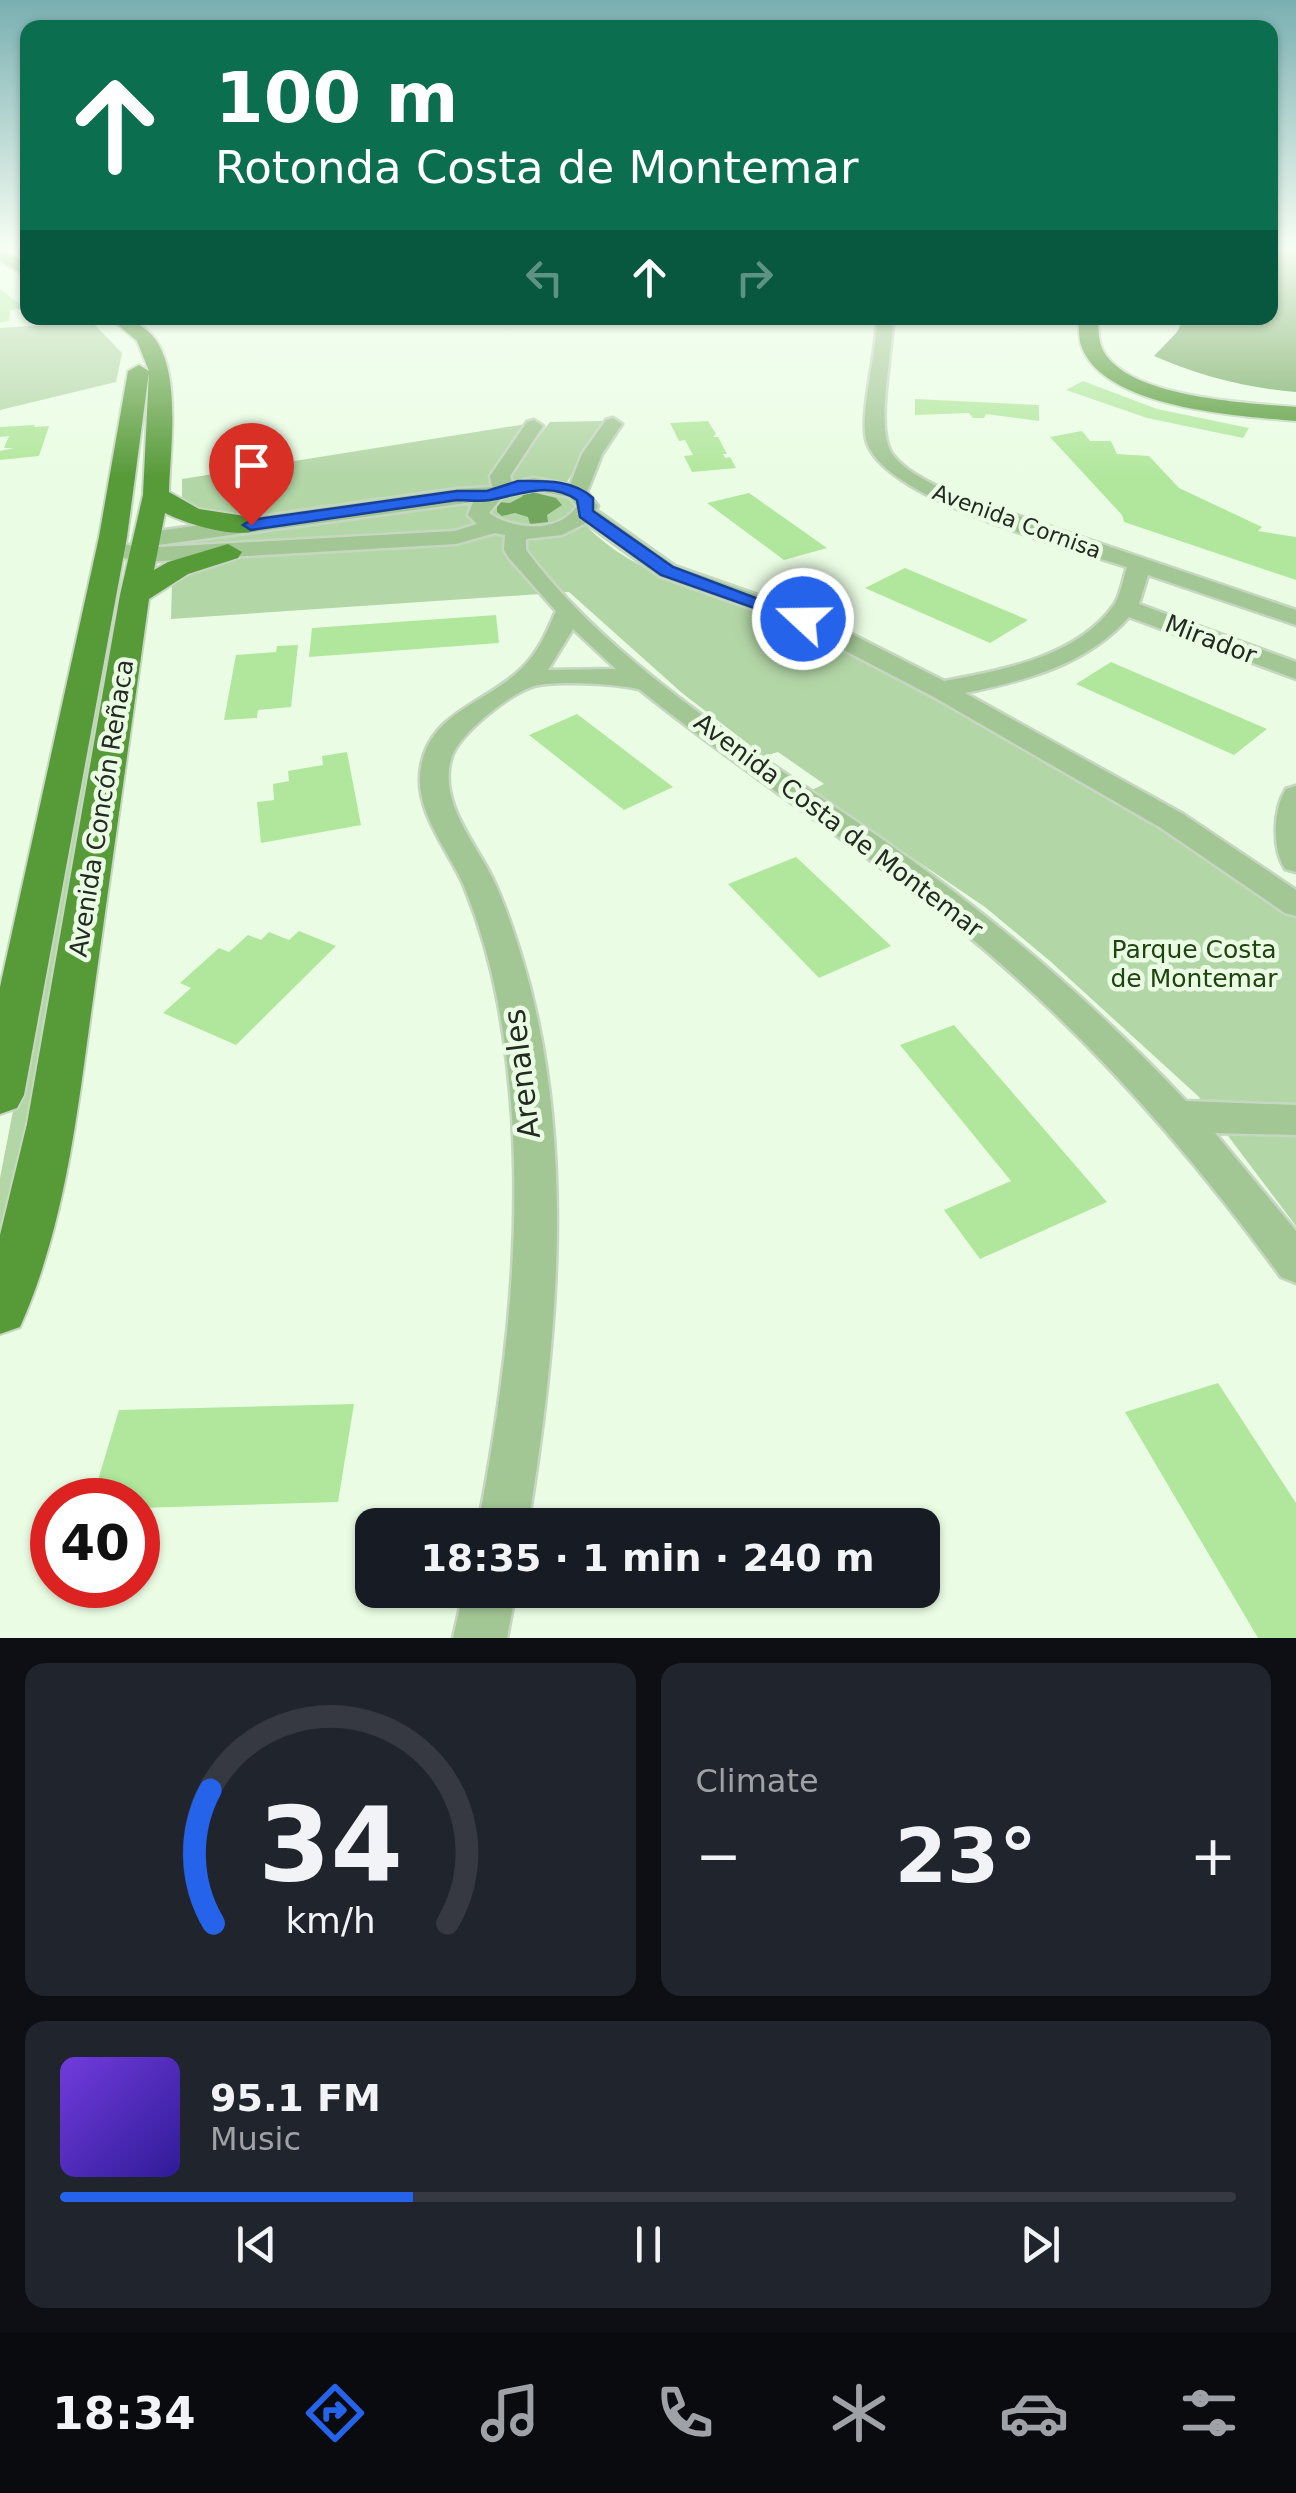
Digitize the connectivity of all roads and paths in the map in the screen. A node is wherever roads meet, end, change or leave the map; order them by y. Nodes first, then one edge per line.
1 (113, 325) edge
2 (121, 325) edge
3 (886, 325) edge
4 (1089, 325) edge
5 (1296, 414) edge
6 (614, 424) dead end
7 (534, 426) dead end
8 (495, 492) junction
9 (156, 495) junction
10 (581, 503) junction
11 (251, 525) junction
12 (505, 528) junction
13 (143, 547) junction
14 (111, 548) junction
15 (228, 552) junction
16 (1139, 564) junction
17 (135, 595) junction
18 (1126, 606) junction
19 (568, 610) junction
20 (1296, 618) edge
21 (1296, 671) edge
22 (526, 679) junction
23 (650, 684) junction
24 (941, 690) junction
25 (1296, 795) edge
26 (1296, 862) edge
27 (1296, 905) edge
28 (0, 1095) edge
29 (1177, 1116) junction
30 (1296, 1120) edge
31 (1296, 1264) edge
32 (0, 1309) edge
33 (505, 1508) edge
34 (486, 1608) edge
35 (480, 1638) edge

1 - 14 main road, Avenida Concón Reñaca
2 - 9 main road, Avenida Concón Reñaca
3 - 16 street, Avenida Cornisa
4 - 5 main road
6 - 10 street
7 - 8 street
8 - 10 street
8 - 11 street
8 - 12 street, Avenida Costa de Montemar
9 - 11 main road
9 - 13 main road, Avenida Concón Reñaca
10 - 12 street
10 - 24 street
11 - 13 street
12 - 15 street
12 - 19 street, Avenida Costa de Montemar
13 - 14 street
13 - 15 street
13 - 17 main road, Avenida Concón Reñaca
14 - 28 main road, Avenida Concón Reñaca
15 - 17 main road
16 - 18 street
16 - 20 street, Avenida Cornisa
17 - 32 main road, Avenida Concón Reñaca
18 - 21 street, Mirador
18 - 24 street
19 - 22 street, Arenales
19 - 23 street, Avenida Costa de Montemar
22 - 23 street
22 - 33 street, Arenales
23 - 29 street, Avenida Costa de Montemar
24 - 27 street
25 - 26 street
29 - 30 street
29 - 31 street, Avenida Costa de Montemar
34 - 35 street

